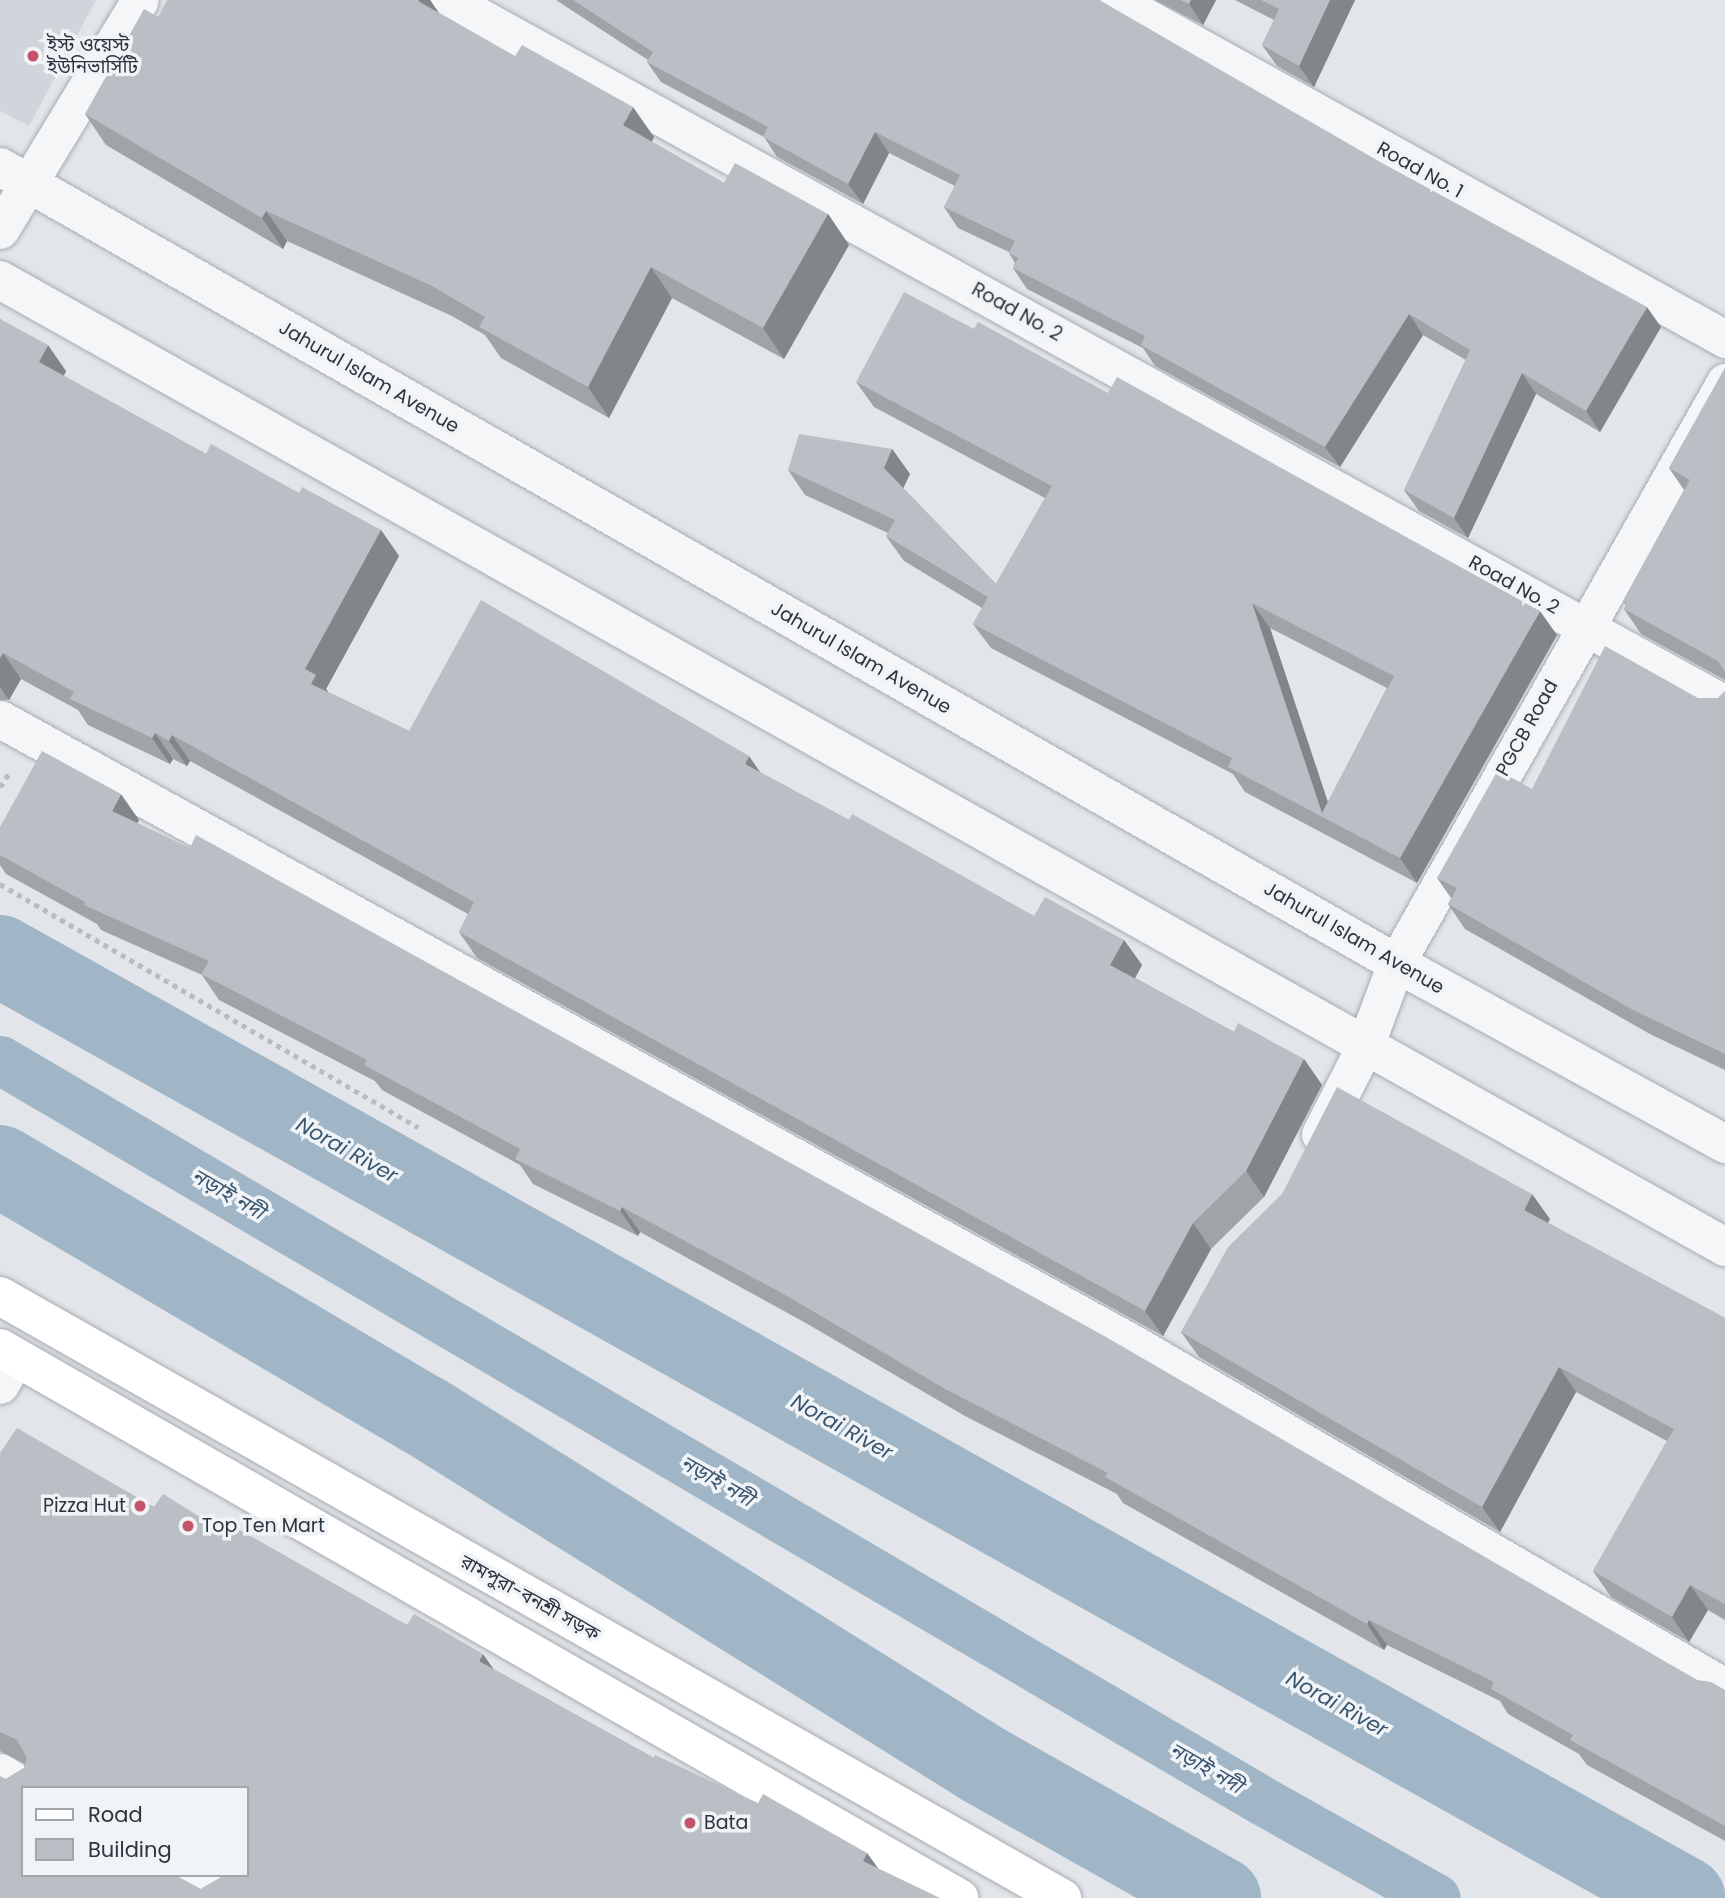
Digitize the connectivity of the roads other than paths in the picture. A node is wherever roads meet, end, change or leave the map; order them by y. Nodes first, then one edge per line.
1 (140, 0) edge
2 (449, 0) edge
3 (1115, 0) edge
4 (14, 175) edge
5 (0, 230) edge
6 (0, 280) edge
7 (1725, 339) edge
8 (1725, 382) edge
9 (1585, 624) junction
10 (1725, 704) edge
11 (0, 719) edge
12 (1396, 963) junction
13 (1365, 1046) junction
14 (1725, 1144) edge
15 (1305, 1163) edge
16 (1725, 1247) edge
17 (0, 1296) edge
18 (1191, 1330) edge
19 (5, 1363) edge
20 (1171, 1365) junction
21 (1725, 1687) edge
22 (0, 1772) edge
23 (24, 1786) edge
24 (186, 1877) edge
25 (223, 1898) edge
26 (959, 1898) edge
27 (1062, 1898) edge

1 - 4 street
2 - 9 street, Road No. 2
3 - 7 street, Road No. 1
4 - 5 street
4 - 12 street, Jahurul Islam Avenue
6 - 13 street
8 - 9 street, PGCB Road
9 - 10 street, Road No. 2
9 - 12 street, PGCB Road
11 - 20 street
12 - 13 street, PGCB Road
12 - 14 street, Jahurul Islam Avenue
13 - 15 street, PGCB Road
13 - 16 street
17 - 27 main road, রামপুরা-বনশ্রী সড়ক
18 - 20 street
19 - 26 main road
20 - 21 street
22 - 23 street
24 - 25 street

